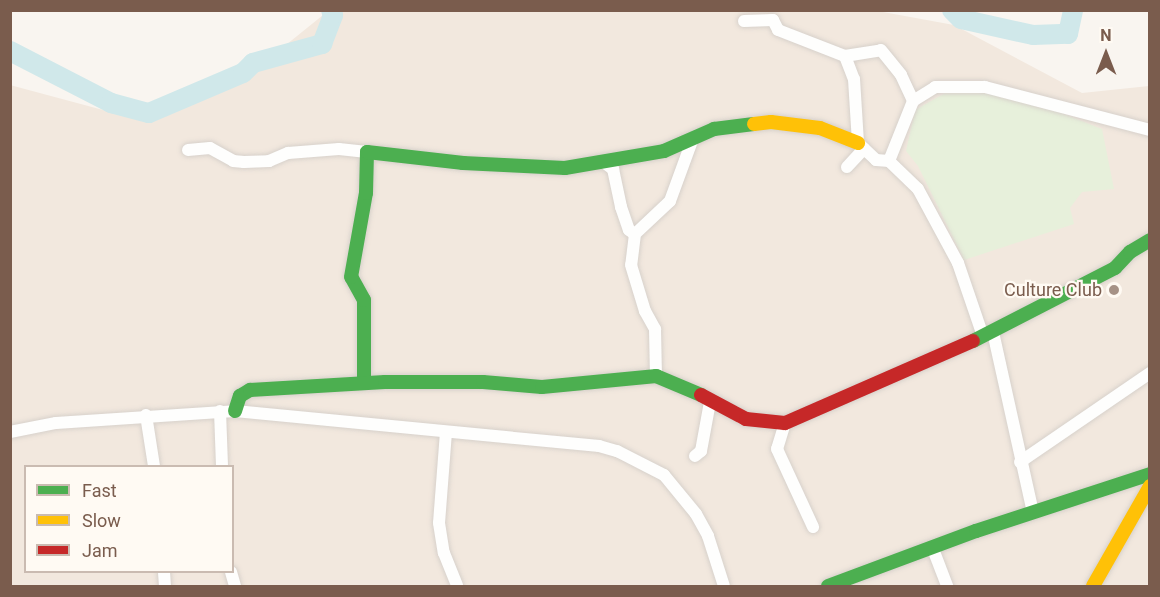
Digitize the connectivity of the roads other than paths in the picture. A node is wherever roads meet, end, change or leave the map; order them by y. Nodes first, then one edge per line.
1 (744, 21) dead end
2 (845, 56) junction
3 (913, 101) junction
4 (1149, 130) edge
5 (692, 141) junction
6 (861, 146) junction
7 (188, 150) dead end
8 (367, 152) junction
9 (889, 161) junction
10 (606, 164) junction
11 (847, 167) dead end
12 (635, 234) junction
13 (1149, 240) edge
14 (988, 334) junction
15 (1149, 373) edge
16 (656, 376) junction
17 (363, 383) junction
18 (710, 402) junction
19 (220, 411) junction
20 (235, 411) junction
21 (146, 415) junction
22 (785, 423) junction
23 (11, 432) edge
24 (446, 432) junction
25 (695, 456) dead end
26 (1020, 462) junction
27 (154, 465) edge
28 (222, 465) edge
29 (1149, 474) edge
30 (1149, 486) edge
31 (1032, 513) junction
32 (813, 527) dead end
33 (933, 549) junction
34 (457, 586) edge
35 (724, 586) edge
36 (828, 586) edge
37 (947, 586) edge
38 (1093, 586) edge

1 - 2 street
2 - 3 street
2 - 6 street
3 - 4 street
3 - 9 street
5 - 6 street
5 - 10 street
5 - 12 street
6 - 9 street
6 - 11 street
7 - 8 street
8 - 10 street
8 - 17 street
9 - 14 street
10 - 12 street
12 - 16 street
13 - 14 street
14 - 22 street
14 - 26 street
15 - 26 street
16 - 17 street
16 - 18 street
17 - 20 street
18 - 22 street
18 - 25 street
19 - 20 street
19 - 21 street
19 - 28 street
20 - 24 street
21 - 23 street
21 - 27 street
22 - 32 street
24 - 34 street
24 - 35 street
26 - 31 street
29 - 31 street
30 - 38 street
31 - 33 street
33 - 36 street
33 - 37 street

